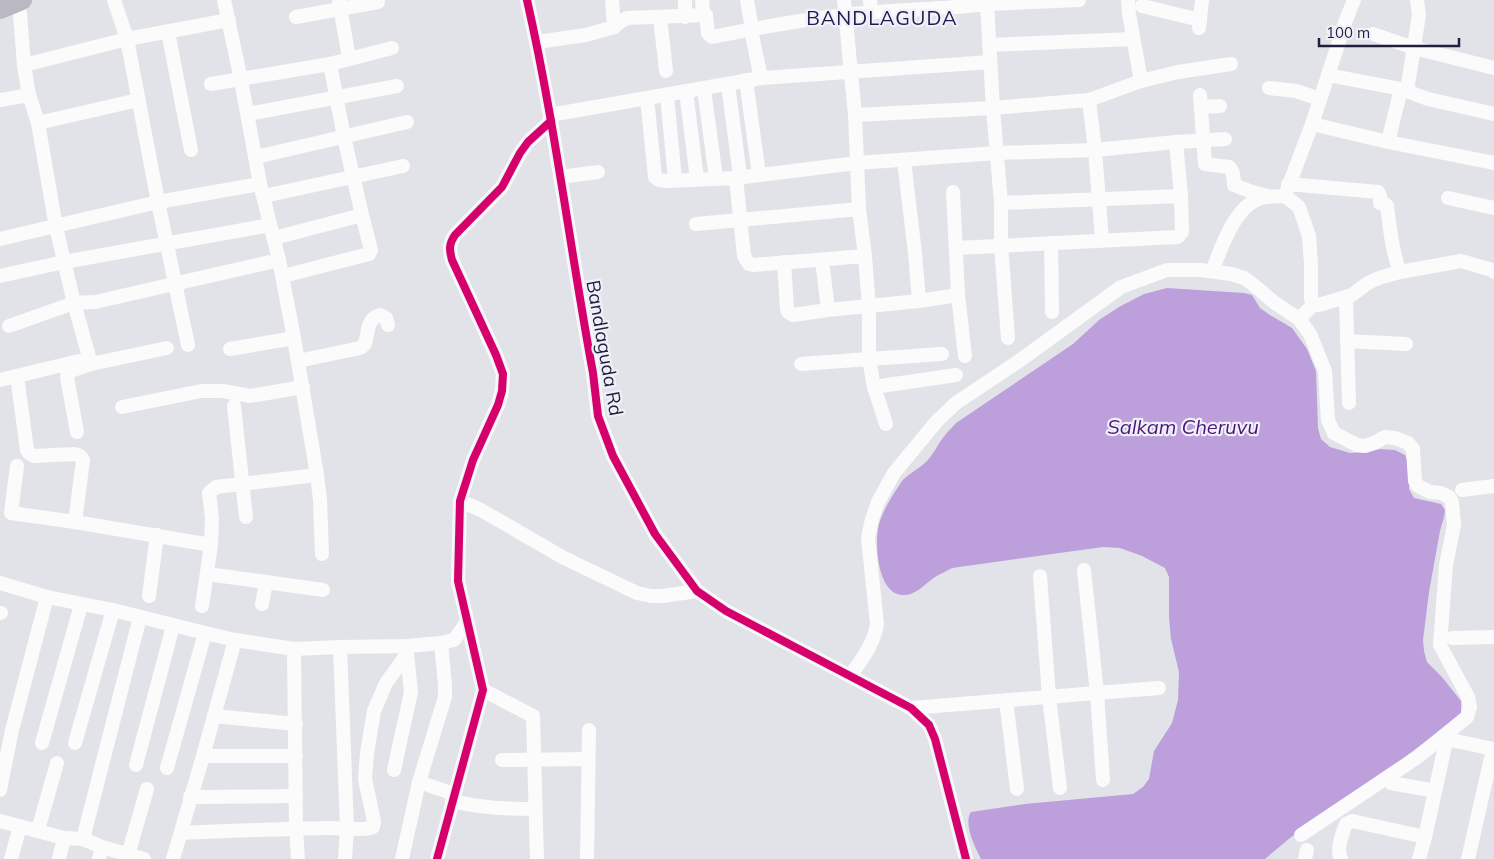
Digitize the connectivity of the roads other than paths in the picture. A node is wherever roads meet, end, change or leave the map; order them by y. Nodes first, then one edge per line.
1 (114, 0) edge
2 (224, 0) edge
3 (527, 0) edge
4 (612, 0) edge
5 (685, 0) edge
6 (702, 0) edge
7 (747, 0) edge
8 (844, 0) edge
9 (1080, 0) edge
10 (1128, 0) edge
11 (1202, 0) edge
12 (1354, 0) edge
13 (1417, 0) edge
14 (21, 1) edge
15 (378, 2) dead end
16 (958, 4) edge
17 (987, 4) junction
18 (340, 5) edge
19 (911, 5) edge
20 (871, 6) edge
21 (1142, 6) dead end
22 (0, 9) edge
23 (844, 15) junction
24 (703, 16) junction
25 (296, 17) dead end
26 (660, 17) junction
27 (685, 17) junction
28 (229, 20) junction
29 (614, 27) junction
30 (752, 29) junction
31 (168, 32) junction
32 (1373, 34) dead end
33 (1133, 39) junction
34 (127, 40) junction
35 (537, 42) junction
36 (989, 45) junction
37 (392, 48) dead end
38 (1414, 48) junction
39 (349, 58) junction
40 (990, 62) junction
41 (330, 64) junction
42 (1231, 64) dead end
43 (24, 65) junction
44 (1494, 68) edge
45 (666, 71) dead end
46 (851, 72) junction
47 (1328, 75) junction
48 (761, 78) junction
49 (241, 80) junction
50 (746, 80) junction
51 (1141, 81) junction
52 (211, 84) dead end
53 (728, 84) junction
54 (397, 86) dead end
55 (1269, 88) dead end
56 (704, 89) junction
57 (1404, 90) junction
58 (686, 92) junction
59 (29, 95) junction
60 (667, 95) junction
61 (338, 98) junction
62 (648, 98) junction
63 (1320, 99) junction
64 (0, 100) edge
65 (138, 100) junction
66 (1089, 100) junction
67 (1220, 106) dead end
68 (993, 108) junction
69 (248, 114) junction
70 (1494, 114) edge
71 (855, 116) junction
72 (550, 118) junction
73 (407, 122) dead end
74 (38, 123) junction
75 (1312, 124) junction
76 (344, 136) junction
77 (1225, 139) dead end
78 (1204, 140) junction
79 (1176, 142) junction
80 (1388, 142) junction
81 (191, 150) dead end
82 (1095, 150) junction
83 (998, 153) junction
84 (256, 157) junction
85 (904, 160) junction
86 (1494, 163) edge
87 (857, 164) junction
88 (403, 166) dead end
89 (598, 172) dead end
90 (758, 175) junction
91 (354, 177) junction
92 (560, 177) junction
93 (738, 177) junction
94 (716, 178) junction
95 (697, 179) junction
96 (675, 180) junction
97 (262, 190) junction
98 (1286, 190) junction
99 (953, 192) dead end
100 (1181, 196) junction
101 (1271, 197) junction
102 (1098, 198) junction
103 (1448, 198) dead end
104 (158, 202) junction
105 (1001, 203) junction
106 (1494, 208) edge
107 (859, 209) junction
108 (362, 215) junction
109 (741, 221) junction
110 (696, 224) dead end
111 (56, 227) junction
112 (272, 231) junction
113 (0, 239) edge
114 (1102, 240) junction
115 (167, 243) junction
116 (1051, 243) junction
117 (1001, 246) junction
118 (956, 248) junction
119 (865, 256) junction
120 (279, 260) junction
121 (822, 260) junction
122 (64, 262) junction
123 (784, 262) junction
124 (1215, 264) dead end
125 (1493, 268) edge
126 (1400, 272) junction
127 (0, 276) edge
128 (283, 276) junction
129 (175, 283) junction
130 (958, 295) junction
131 (1346, 297) junction
132 (918, 301) junction
133 (74, 303) junction
134 (1314, 304) junction
135 (869, 307) junction
136 (828, 310) junction
137 (1052, 312) dead end
138 (1299, 319) junction
139 (388, 325) dead end
140 (9, 326) dead end
141 (294, 338) junction
142 (1008, 338) dead end
143 (1347, 342) junction
144 (1406, 344) dead end
145 (188, 346) dead end
146 (167, 348) dead end
147 (230, 349) dead end
148 (942, 354) dead end
149 (966, 356) dead end
150 (870, 359) junction
151 (91, 361) junction
152 (298, 361) junction
153 (801, 364) dead end
154 (1348, 367) junction
155 (1331, 368) dead end
156 (956, 375) dead end
157 (17, 376) junction
158 (0, 380) edge
159 (874, 386) junction
160 (302, 387) junction
161 (1349, 403) dead end
162 (234, 406) dead end
163 (122, 407) dead end
164 (886, 424) dead end
165 (77, 432) dead end
166 (18, 466) dead end
167 (317, 475) junction
168 (243, 483) junction
169 (1494, 486) edge
170 (1462, 490) dead end
171 (460, 501) junction
172 (246, 517) dead end
173 (75, 522) junction
174 (157, 535) junction
175 (211, 545) junction
176 (322, 554) dead end
177 (1084, 570) dead end
178 (207, 574) junction
179 (1040, 576) dead end
180 (0, 582) edge
181 (266, 582) junction
182 (323, 590) dead end
183 (697, 591) junction
184 (149, 596) dead end
185 (47, 598) junction
186 (262, 604) dead end
187 (81, 605) junction
188 (202, 606) dead end
189 (112, 610) junction
190 (140, 617) junction
191 (467, 622) junction
192 (173, 626) junction
193 (204, 633) junction
194 (1494, 636) edge
195 (1452, 638) dead end
196 (235, 640) junction
197 (441, 643) junction
198 (340, 646) junction
199 (294, 649) junction
200 (407, 650) junction
201 (850, 676) junction
202 (1159, 688) dead end
203 (484, 690) junction
204 (1097, 693) junction
205 (1049, 697) junction
206 (1006, 700) junction
207 (911, 708) junction
208 (214, 716) junction
209 (296, 724) junction
210 (589, 730) dead end
211 (75, 743) dead end
212 (42, 744) dead end
213 (1494, 749) edge
214 (203, 756) junction
215 (296, 756) junction
216 (588, 759) junction
217 (502, 760) dead end
218 (534, 760) junction
219 (57, 763) dead end
220 (136, 765) dead end
221 (167, 768) dead end
222 (394, 770) dead end
223 (1104, 780) dead end
224 (419, 782) junction
225 (1391, 783) dead end
226 (1060, 788) dead end
227 (146, 789) dead end
228 (1017, 789) dead end
229 (0, 790) edge
230 (1435, 791) junction
231 (296, 796) junction
232 (190, 798) junction
233 (453, 798) junction
234 (535, 809) junction
235 (0, 821) edge
236 (20, 826) junction
237 (347, 828) junction
238 (296, 829) junction
239 (38, 830) junction
240 (181, 833) junction
241 (1301, 835) dead end
242 (1425, 837) junction
243 (64, 838) junction
244 (83, 839) junction
245 (101, 853) edge
246 (136, 858) edge
247 (11, 859) edge
248 (59, 859) edge
249 (173, 859) edge
250 (298, 859) edge
251 (345, 859) edge
252 (402, 859) edge
253 (437, 859) edge
254 (537, 859) edge
255 (587, 859) edge
256 (966, 859) edge
257 (1341, 859) edge
258 (1419, 859) edge
259 (1468, 859) edge

1 - 34 street
2 - 28 street
3 - 35 street, Bandlaguda Rd
4 - 29 street
5 - 27 street
6 - 24 street
7 - 30 street
8 - 23 street
9 - 17 street
10 - 33 street
11 - 21 street
12 - 47 street
13 - 38 street
14 - 22 highway
14 - 43 street
15 - 18 street
16 - 17 street
16 - 19 street
17 - 36 street
18 - 25 street
18 - 39 street
19 - 20 street
20 - 23 street
23 - 30 street
23 - 46 street
24 - 27 street
24 - 30 street
26 - 27 street
26 - 29 street
26 - 45 street
28 - 31 street
28 - 49 street
29 - 35 street
30 - 48 street
31 - 34 street
31 - 81 street
32 - 38 street
33 - 36 street
33 - 51 street
34 - 43 street
34 - 65 street
35 - 72 street, Bandlaguda Rd
36 - 40 street
37 - 39 street
38 - 44 street
38 - 57 street
39 - 41 street
40 - 46 street
40 - 68 street
41 - 49 street
41 - 61 street
42 - 51 street
43 - 59 street
46 - 48 street
46 - 71 street
47 - 57 street
47 - 63 street
48 - 50 street
49 - 52 street
49 - 69 street
50 - 53 street
50 - 90 street
51 - 66 street
53 - 56 street
53 - 93 street
54 - 61 street
55 - 63 street
56 - 58 street
56 - 94 street
57 - 70 street
57 - 80 street
58 - 60 street
58 - 95 street
59 - 64 street
59 - 74 street
60 - 62 street
60 - 96 street
61 - 69 street
61 - 76 street
62 - 72 street
62 - 96 street
63 - 75 street
65 - 74 street
65 - 104 street
66 - 68 street
66 - 82 street
67 - 78 street
68 - 71 street
68 - 83 street
69 - 84 street
71 - 87 street
72 - 92 street, Bandlaguda Rd
72 - 171 street
73 - 76 street
74 - 111 street
75 - 80 street
75 - 98 street
76 - 84 street
76 - 91 street
77 - 78 street
78 - 79 street
78 - 101 street
79 - 82 street
79 - 100 street
80 - 86 street
82 - 83 street
82 - 102 street
83 - 85 street
83 - 105 street
84 - 97 street
85 - 87 street
85 - 132 street
87 - 90 street
87 - 107 street
88 - 91 street
89 - 92 street
90 - 93 street
91 - 97 street
91 - 108 street
92 - 183 street, Bandlaguda Rd
93 - 94 street
93 - 109 street
94 - 95 street
95 - 96 street
97 - 104 street
97 - 112 street
98 - 101 street
98 - 126 street
98 - 134 street
99 - 118 street
100 - 102 street
100 - 114 street
101 - 124 street
102 - 105 street
102 - 114 street
103 - 106 street
104 - 111 street
104 - 115 street
105 - 117 street
107 - 109 street
107 - 119 street
108 - 112 street
108 - 128 street
109 - 110 street
109 - 123 street
111 - 113 street
111 - 122 street
112 - 115 street
112 - 120 street
114 - 116 street
115 - 122 street
115 - 129 street
116 - 117 street
116 - 137 street
117 - 118 street
117 - 142 street
118 - 130 street
119 - 121 street
119 - 135 street
120 - 128 street
120 - 129 street
121 - 123 street
121 - 136 street
122 - 127 street
122 - 133 street
123 - 136 street
125 - 126 street
126 - 131 street
128 - 141 street
129 - 133 street
129 - 145 street
130 - 132 street
130 - 149 street
131 - 134 street
131 - 143 street
132 - 135 street
133 - 140 street
133 - 151 street
134 - 138 street
135 - 136 street
135 - 150 street
138 - 201 street
138 - 241 street
139 - 152 street
141 - 147 street
141 - 152 street
143 - 144 street
143 - 154 street
146 - 151 street
148 - 150 street
150 - 153 street
150 - 159 street
151 - 157 street
151 - 165 street
152 - 160 street
154 - 155 street
154 - 161 street
156 - 159 street
157 - 158 street
157 - 173 street
159 - 164 street
160 - 163 street
160 - 167 street
162 - 168 street
166 - 173 street
167 - 168 street
167 - 176 street
168 - 172 street
168 - 175 street
169 - 170 street
171 - 183 street
171 - 191 street
173 - 174 street
174 - 175 street
174 - 184 street
175 - 178 street
177 - 204 street
178 - 181 street
178 - 188 street
179 - 205 street
180 - 185 street
181 - 182 street
181 - 186 street
183 - 201 street, Bandlaguda Rd
185 - 187 street
185 - 229 street
187 - 189 street
187 - 212 street
189 - 190 street
189 - 211 street
190 - 192 street
190 - 244 street
191 - 197 street
191 - 203 street
192 - 193 street
192 - 220 street
193 - 196 street
193 - 221 street
194 - 195 street
196 - 199 street
196 - 208 street
197 - 200 street
197 - 224 street
198 - 199 street
198 - 200 street
198 - 237 street
199 - 209 street
200 - 222 street
200 - 237 street
201 - 207 street, Bandlaguda Rd
202 - 204 street
203 - 218 street
203 - 233 street
204 - 205 street
204 - 223 street
205 - 206 street
205 - 226 street
206 - 207 street
206 - 228 street
207 - 256 street, Bandlaguda Rd
208 - 209 street
208 - 214 street
209 - 215 street
210 - 216 street
213 - 230 street
213 - 259 street
214 - 215 street
214 - 232 street
215 - 231 street
216 - 218 street
216 - 255 street
217 - 218 street
218 - 234 street
219 - 239 street
224 - 233 street
224 - 252 street
225 - 230 street
227 - 246 street
230 - 242 street
231 - 232 street
231 - 238 street
232 - 240 street
233 - 234 street
233 - 253 street
234 - 254 street
235 - 236 street
236 - 239 street
236 - 247 street
237 - 238 street
237 - 251 street
238 - 240 street
238 - 250 street
239 - 243 street
240 - 249 street
242 - 257 street
242 - 258 street
243 - 244 street
243 - 248 street
244 - 245 street
245 - 246 street

